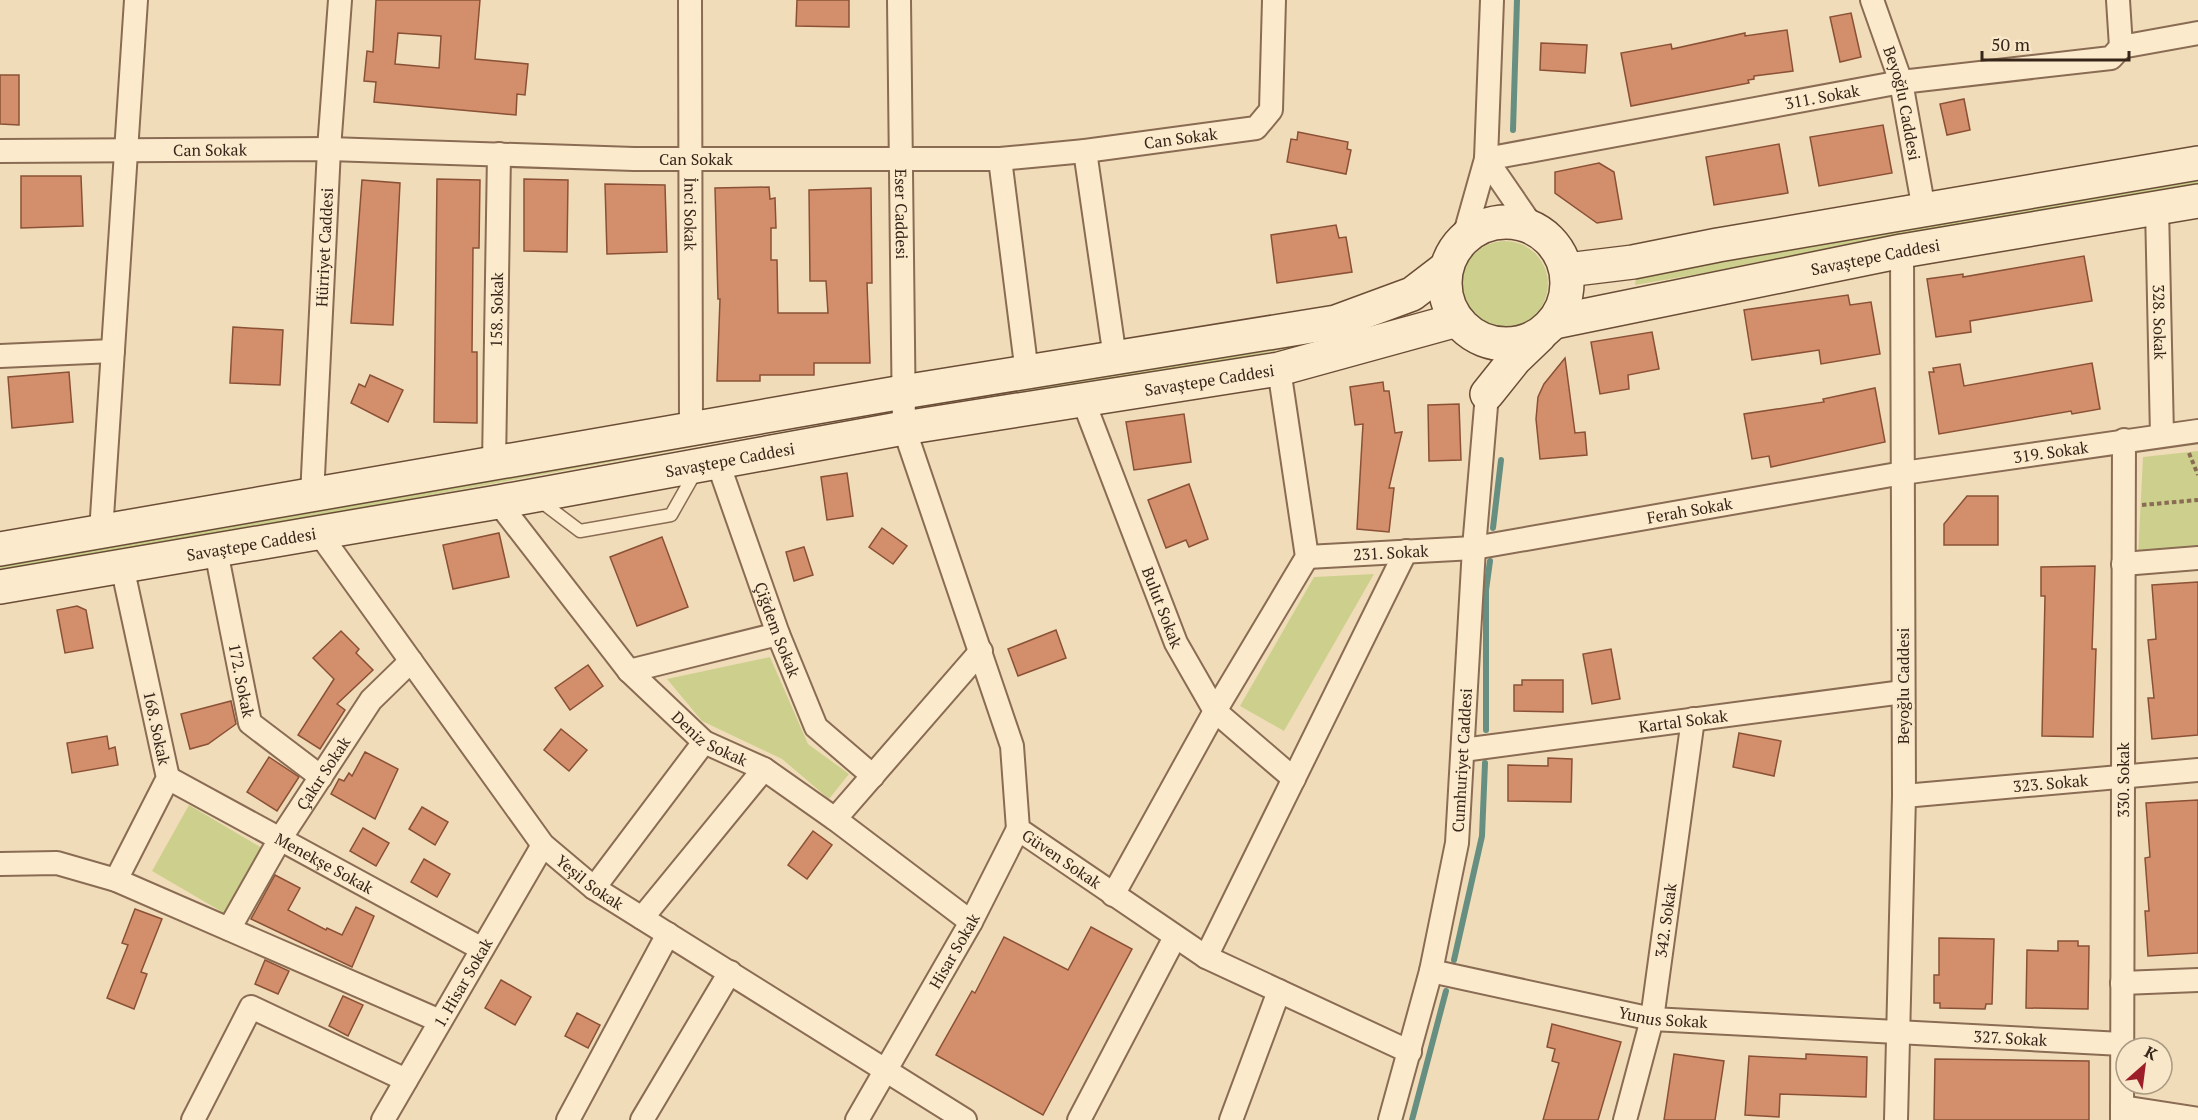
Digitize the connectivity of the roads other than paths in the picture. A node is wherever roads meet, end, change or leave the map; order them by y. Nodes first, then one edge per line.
1 (136, 0) edge
2 (340, 0) edge
3 (690, 0) edge
4 (900, 0) edge
5 (1274, 0) edge
6 (1492, 0) edge
7 (1872, 0) edge
8 (2118, 0) edge
9 (2198, 33) edge
10 (2121, 47) junction
11 (1902, 82) junction
12 (328, 149) junction
13 (0, 151) edge
14 (126, 151) junction
15 (1085, 151) junction
16 (499, 154) junction
17 (690, 159) junction
18 (900, 159) junction
19 (1000, 159) junction
20 (1486, 159) junction
21 (2198, 163) edge
22 (2198, 201) edge
23 (2157, 207) junction
24 (1924, 210) junction
25 (1532, 226) junction
26 (1464, 237) junction
27 (1902, 251) junction
28 (1446, 268) junction
29 (1567, 270) junction
30 (1463, 326) junction
31 (1547, 328) junction
32 (112, 351) junction
33 (0, 356) edge
34 (1115, 358) junction
35 (1279, 369) junction
36 (1027, 373) junction
37 (903, 392) junction
38 (1487, 394) junction
39 (1083, 400) junction
40 (904, 428) junction
41 (691, 429) junction
42 (2198, 431) edge
43 (2162, 435) junction
44 (2124, 440) junction
45 (709, 462) junction
46 (494, 464) junction
47 (1903, 473) junction
48 (533, 495) junction
49 (312, 496) junction
50 (498, 502) junction
51 (101, 532) junction
52 (319, 533) junction
53 (1474, 548) junction
54 (0, 549) edge
55 (216, 551) junction
56 (1406, 551) junction
57 (1307, 557) junction
58 (2198, 558) edge
59 (2123, 564) junction
60 (122, 566) junction
61 (0, 587) edge
62 (778, 634) junction
63 (981, 651) junction
64 (411, 661) junction
65 (629, 671) junction
66 (1903, 692) junction
67 (1215, 711) junction
68 (1693, 719) junction
69 (704, 742) junction
70 (1463, 750) junction
71 (764, 770) junction
72 (2198, 770) edge
73 (873, 776) junction
74 (321, 777) junction
75 (168, 778) junction
76 (2123, 778) junction
77 (1294, 779) junction
78 (1904, 796) junction
79 (835, 819) junction
80 (1018, 829) junction
81 (280, 839) junction
82 (543, 844) junction
83 (0, 864) edge
84 (116, 880) junction
85 (594, 888) junction
86 (1113, 895) junction
87 (642, 918) junction
88 (971, 922) junction
89 (229, 928) junction
90 (668, 934) junction
91 (1175, 937) junction
92 (482, 949) junction
93 (1206, 957) junction
94 (1431, 971) junction
95 (730, 972) junction
96 (2198, 980) edge
97 (2122, 983) junction
98 (1279, 991) junction
99 (1652, 1019) junction
100 (440, 1021) junction
101 (1898, 1034) junction
102 (2122, 1036) edge
103 (2114, 1044) edge
104 (1410, 1052) junction
105 (885, 1068) junction
106 (406, 1080) junction
107 (2122, 1096) edge
108 (2122, 1113) edge
109 (2198, 1119) edge
110 (193, 1120) edge
111 (383, 1120) edge
112 (568, 1120) edge
113 (642, 1120) edge
114 (857, 1120) edge
115 (966, 1120) edge
116 (1079, 1120) edge
117 (1231, 1120) edge
118 (1390, 1120) edge
119 (1626, 1120) edge
120 (1896, 1120) edge

1 - 14 street
2 - 12 street, Hürriyet Caddesi
3 - 17 street, İnci Sokak
4 - 18 street, Eser Caddesi
5 - 15 street, Can Sokak
6 - 20 street
7 - 11 street, Beyoğlu Caddesi
8 - 10 street
9 - 10 street, 311. Sokak
10 - 11 street, 311. Sokak
11 - 20 street, 311. Sokak
11 - 24 street, Beyoğlu Caddesi
12 - 14 street, Can Sokak
12 - 16 street, Can Sokak
12 - 49 street, Hürriyet Caddesi
13 - 14 street, Can Sokak
14 - 32 street
15 - 19 street, Can Sokak
15 - 34 street
16 - 17 street, Can Sokak
16 - 46 street, 158. Sokak
17 - 18 street, Can Sokak
17 - 41 street, İnci Sokak
18 - 19 street, Can Sokak
18 - 37 street, Eser Caddesi
19 - 36 street
20 - 25 street
20 - 26 street
21 - 24 main road
22 - 23 main road, Savaştepe Caddesi
23 - 27 main road, Savaştepe Caddesi
23 - 43 street, 328. Sokak
24 - 29 main road
25 - 26 main road
25 - 29 main road
26 - 28 main road
27 - 31 main road, Savaştepe Caddesi
27 - 47 street, Beyoğlu Caddesi
28 - 30 main road
28 - 34 main road
29 - 31 main road
30 - 31 main road
30 - 35 main road, Savaştepe Caddesi
30 - 38 main road
31 - 38 main road
32 - 33 street
32 - 51 street
34 - 36 main road
35 - 39 main road, Savaştepe Caddesi
35 - 57 street
36 - 37 main road
37 - 40 street, Eser Caddesi
37 - 41 main road
38 - 53 street, Cumhuriyet Caddesi
39 - 40 main road, Savaştepe Caddesi
39 - 67 street, Bulut Sokak
40 - 45 main road, Savaştepe Caddesi
40 - 63 street, Güven Sokak
41 - 46 main road
42 - 43 street, 319. Sokak
43 - 44 street, 319. Sokak
44 - 47 street, 319. Sokak
44 - 59 street, 330. Sokak
45 - 48 main road, Savaştepe Caddesi
45 - 48 lane
45 - 62 street, Çiğdem Sokak
46 - 49 main road
47 - 53 street, Ferah Sokak
47 - 66 street, Beyoğlu Caddesi
48 - 50 main road, Savaştepe Caddesi
49 - 51 main road
50 - 52 main road, Savaştepe Caddesi
50 - 65 street, Deniz Sokak
51 - 54 main road
52 - 55 main road, Savaştepe Caddesi
52 - 64 street, Yeşil Sokak
53 - 56 street, 231. Sokak
53 - 70 street, Cumhuriyet Caddesi
55 - 60 main road, Savaştepe Caddesi
55 - 74 street, 172. Sokak
56 - 57 street, 231. Sokak
56 - 77 street
57 - 67 street
58 - 59 street
59 - 76 street, 330. Sokak
60 - 61 main road, Savaştepe Caddesi
60 - 75 street, 168. Sokak
62 - 65 street
62 - 73 street, Çiğdem Sokak
63 - 73 street
63 - 80 street, Güven Sokak
64 - 74 street, Çakır Sokak
64 - 82 street, Yeşil Sokak
65 - 69 street, Deniz Sokak
66 - 68 street, Kartal Sokak
66 - 78 street, Beyoğlu Caddesi
67 - 77 street, Bulut Sokak
67 - 86 street
68 - 70 street, Kartal Sokak
68 - 99 street, 342. Sokak
69 - 71 street, Deniz Sokak
69 - 85 street
70 - 94 street, Cumhuriyet Caddesi
71 - 79 street, Deniz Sokak
71 - 87 street
72 - 76 street, 323. Sokak
73 - 79 street
74 - 81 street, Çakır Sokak
75 - 81 street, Menekşe Sokak
75 - 84 street, 168. Sokak
76 - 78 street, 323. Sokak
76 - 97 street, 330. Sokak
77 - 93 street
78 - 101 street, Beyoğlu Caddesi
79 - 88 street, Deniz Sokak
80 - 86 street, Güven Sokak
80 - 88 street, Hisar Sokak
81 - 89 street, Çakır Sokak
81 - 92 street, Menekşe Sokak
82 - 85 street, Yeşil Sokak
82 - 92 street, 1. Hisar Sokak
83 - 84 street
84 - 89 street
85 - 87 street, Yeşil Sokak
86 - 91 street, Güven Sokak
87 - 90 street, Yeşil Sokak
88 - 105 street, Hisar Sokak
89 - 100 street
90 - 95 street, Yeşil Sokak
90 - 112 street
91 - 93 street, Güven Sokak
91 - 116 street
92 - 100 street, 1. Hisar Sokak
93 - 98 street, Güven Sokak
94 - 99 street, Yunus Sokak
94 - 104 street, Cumhuriyet Caddesi
95 - 105 street, Yeşil Sokak
95 - 113 street
96 - 97 street
97 - 102 street, 330. Sokak
98 - 104 street, Güven Sokak
98 - 117 street
99 - 101 street, Yunus Sokak
99 - 119 street, 342. Sokak
100 - 106 street, 1. Hisar Sokak
101 - 103 street, 327. Sokak
101 - 120 street, Beyoğlu Caddesi
104 - 118 street, Cumhuriyet Caddesi
105 - 114 street, Hisar Sokak
105 - 115 street, Yeşil Sokak
106 - 110 street
106 - 111 street, 1. Hisar Sokak
107 - 108 street, 330. Sokak
108 - 109 street

